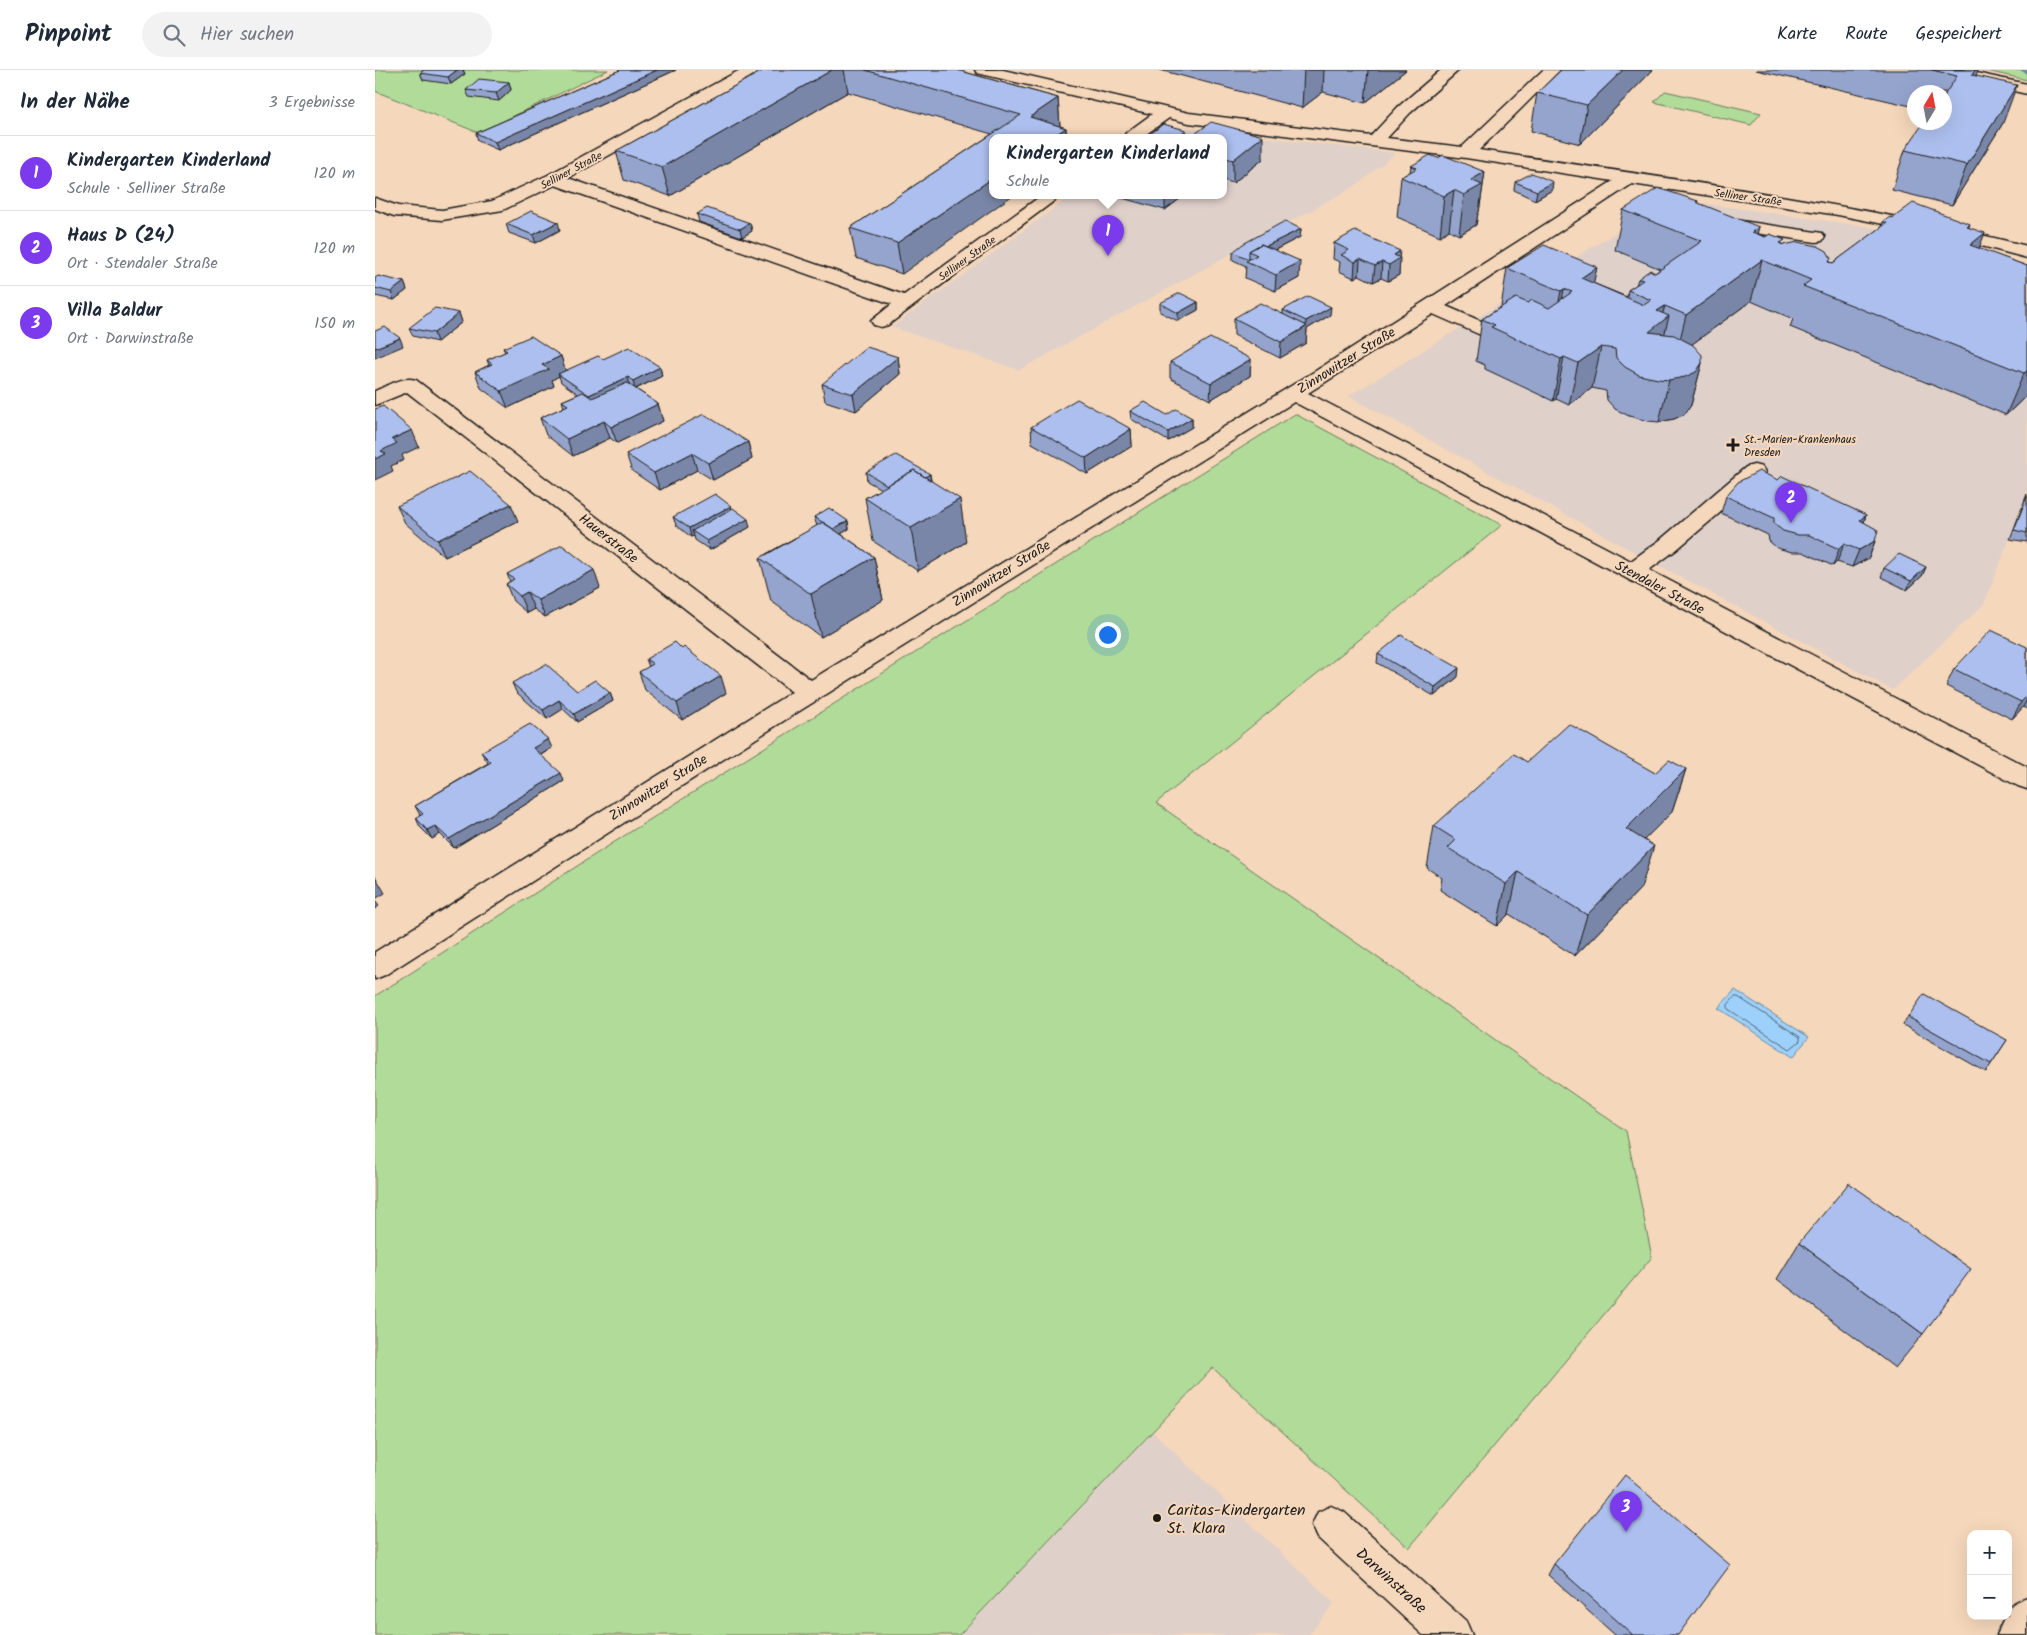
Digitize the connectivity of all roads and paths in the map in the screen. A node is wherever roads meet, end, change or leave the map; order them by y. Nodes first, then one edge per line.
1 (752, 70) edge
2 (983, 70) edge
3 (1451, 70) edge
4 (1552, 70) edge
5 (1941, 70) edge
6 (2027, 89) edge
7 (1165, 113) junction
8 (1230, 123) junction
9 (1136, 134) edge
10 (1214, 134) edge
11 (1375, 141) junction
12 (1466, 153) junction
13 (554, 179) junction
14 (1627, 179) junction
15 (1047, 199) edge
16 (375, 203) edge
17 (1838, 210) junction
18 (1708, 221) edge
19 (1816, 237) junction
20 (1804, 252) edge
21 (2027, 252) edge
22 (905, 302) junction
23 (1431, 306) junction
24 (881, 320) dead end
25 (1499, 336) edge
26 (1293, 393) junction
27 (375, 399) edge
28 (1754, 472) edge
29 (1632, 572) junction
30 (809, 692) junction
31 (2027, 778) edge
32 (375, 967) edge
33 (1331, 1524) dead end
34 (2027, 1616) edge
35 (1452, 1635) edge
36 (2016, 1635) edge

1 - 13 street, Selliner Straße
2 - 7 street, Selliner Straße
3 - 11 street
4 - 12 street
5 - 6 street
7 - 8 street, Selliner Straße
7 - 9 street
8 - 10 street
8 - 11 street, Selliner Straße
11 - 12 street, Selliner Straße
12 - 14 street, Selliner Straße
13 - 16 street, Selliner Straße
13 - 22 street
14 - 17 street, Selliner Straße
14 - 23 street, Zinnowitzer Straße
15 - 22 street, Selliner Straße
17 - 19 street
17 - 21 street, Selliner Straße
18 - 19 street
19 - 20 street
22 - 24 street, Selliner Straße
23 - 25 street
23 - 26 street, Zinnowitzer Straße
26 - 29 street, Stendaler Straße
26 - 30 street, Zinnowitzer Straße
27 - 30 street, Hauerstraße
28 - 29 street
29 - 31 street, Stendaler Straße
30 - 32 street, Zinnowitzer Straße
33 - 35 street, Darwinstraße
34 - 36 street

